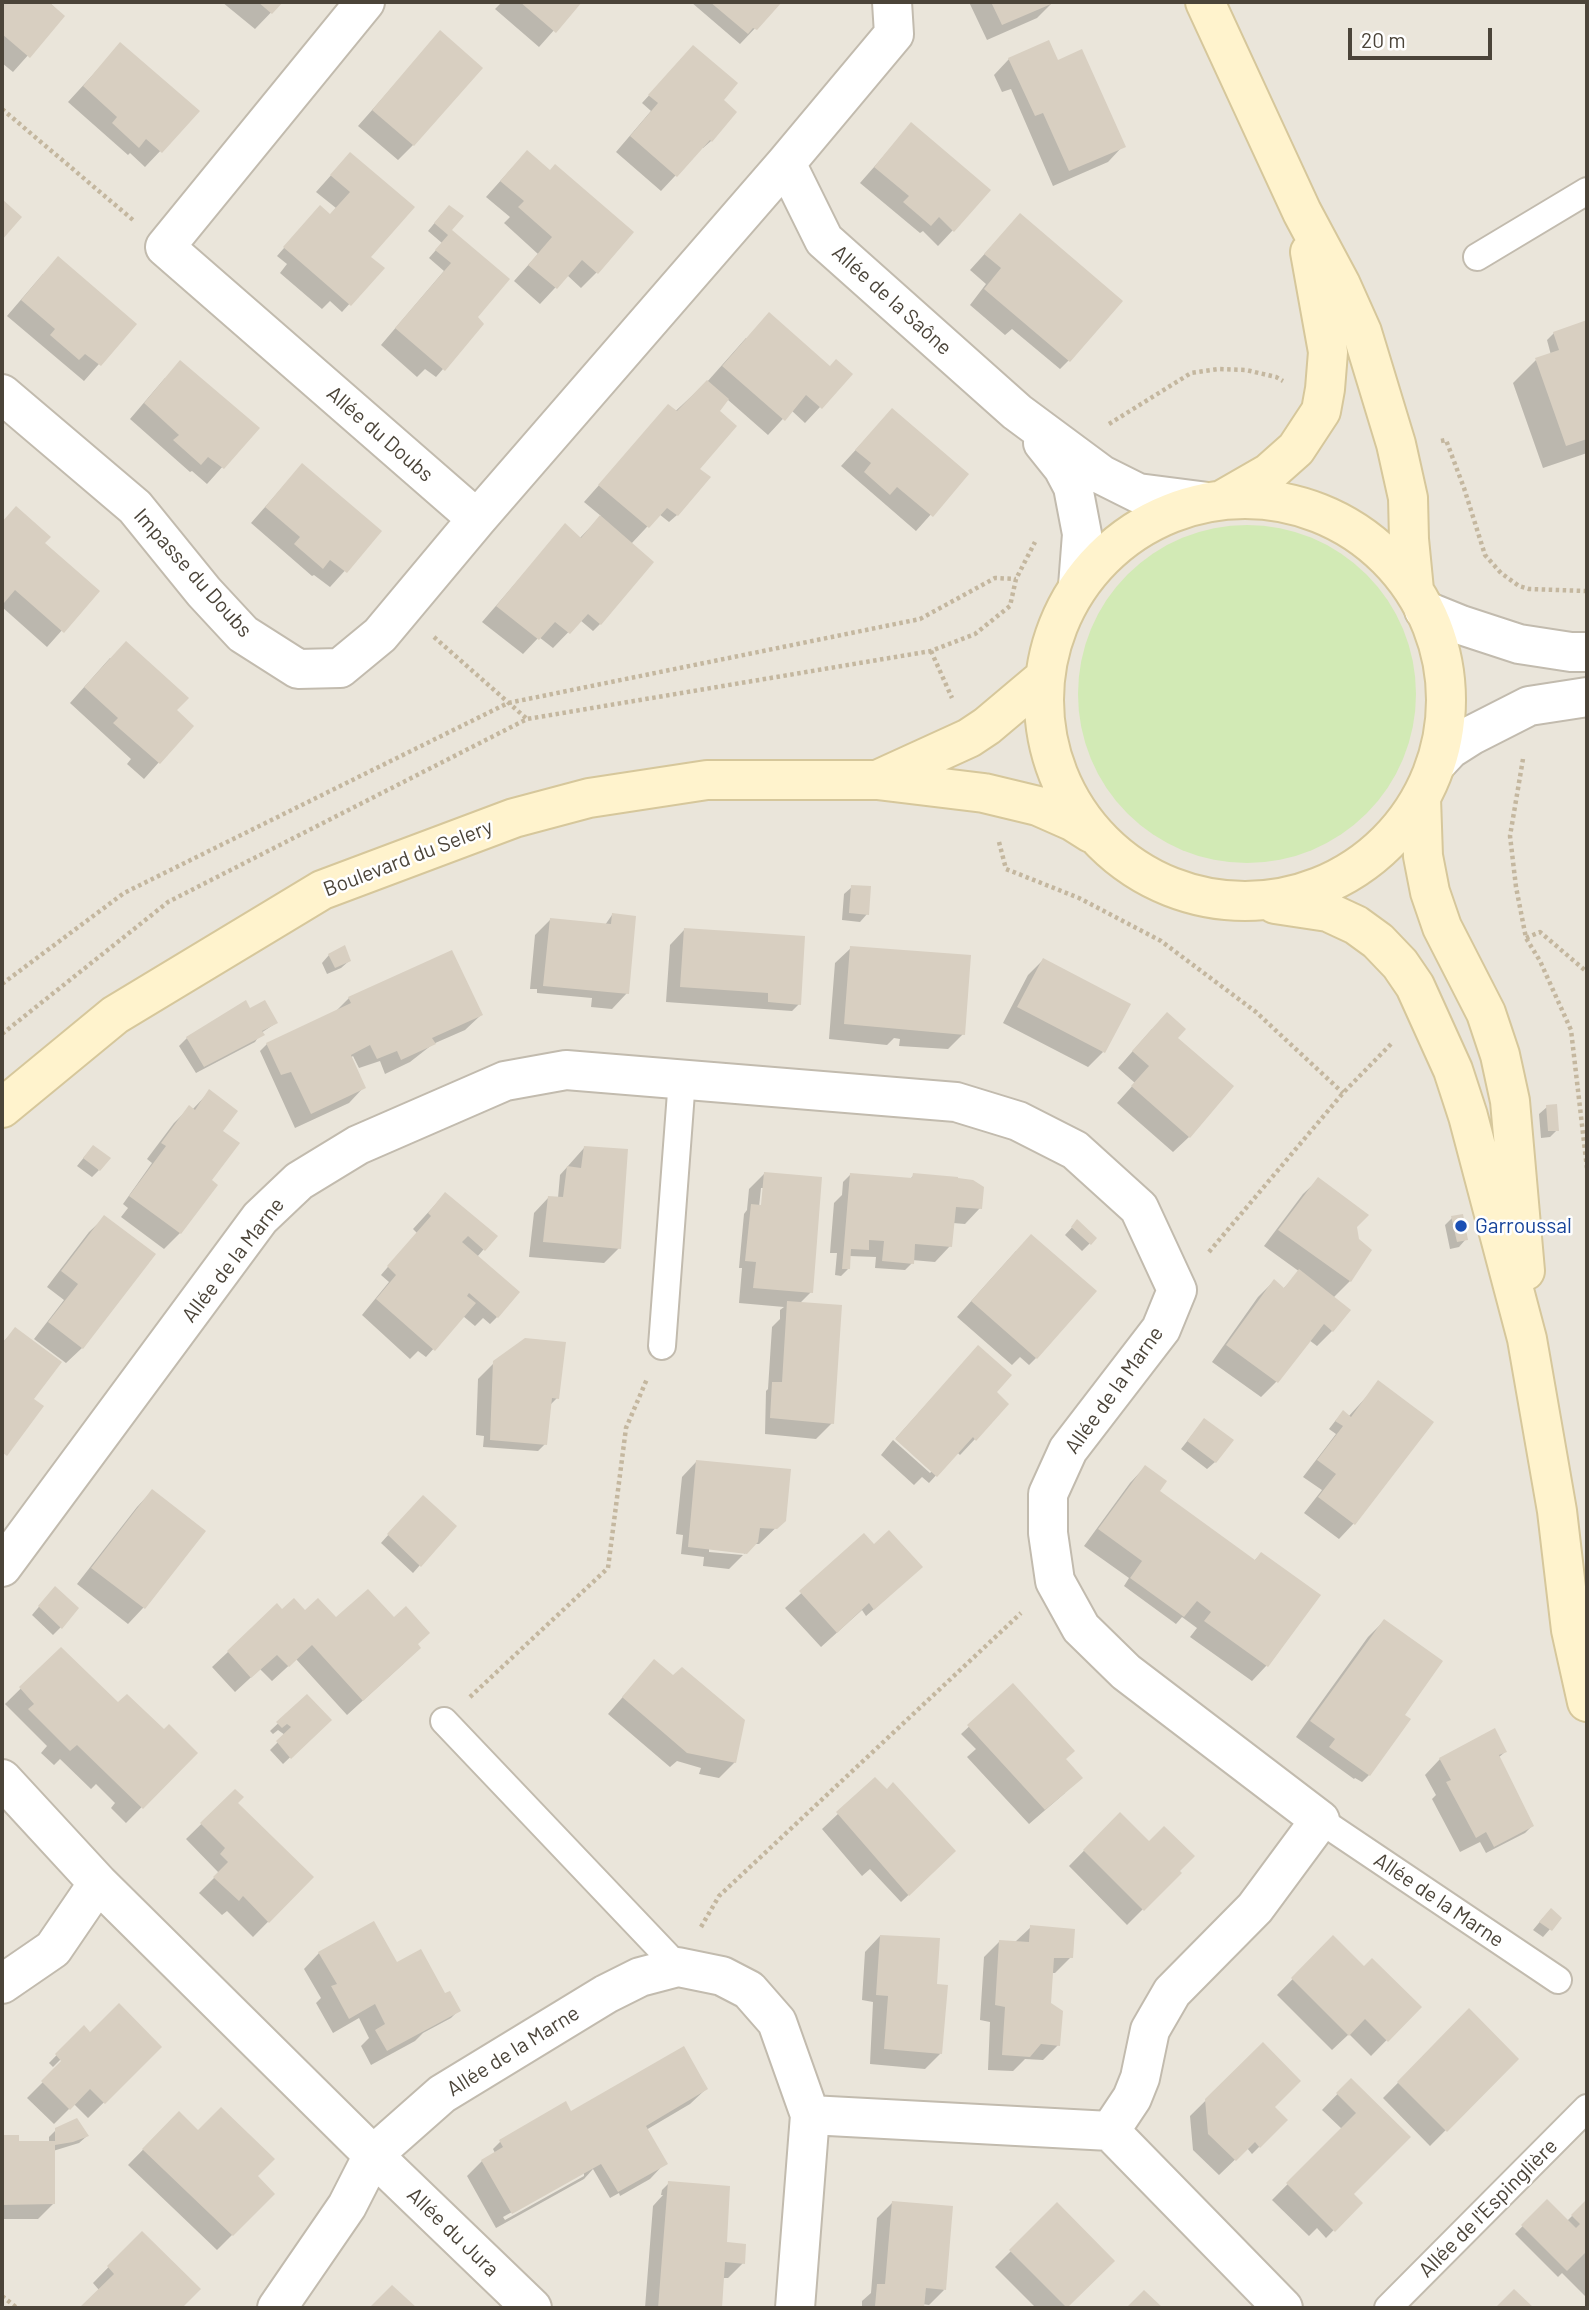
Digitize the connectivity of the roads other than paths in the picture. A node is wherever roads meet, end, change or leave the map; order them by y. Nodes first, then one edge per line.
1 (365, 2) edge
2 (892, 2) edge
3 (1205, 2) edge
4 (786, 163) junction
5 (1587, 191) edge
6 (1302, 212) junction
7 (1477, 257) dead end
8 (2, 394) edge
9 (1017, 412) junction
10 (1215, 501) junction
11 (477, 519) junction
12 (1078, 586) junction
13 (1419, 600) junction
14 (1587, 652) edge
15 (1044, 678) junction
16 (1587, 697) edge
17 (877, 780) junction
18 (1428, 781) junction
19 (1098, 838) junction
20 (1238, 901) junction
21 (682, 1079) junction
22 (2, 1108) edge
23 (1528, 1339) junction
24 (662, 1346) road end
25 (1558, 1511) junction
26 (2, 1567) edge
27 (1587, 1611) edge
28 (1587, 1702) edge
29 (444, 1721) road end
30 (2, 1779) edge
31 (1320, 1820) junction
32 (97, 1883) junction
33 (678, 1967) junction
34 (1558, 1980) dead end
35 (2, 1984) edge
36 (1587, 2108) edge
37 (810, 2115) junction
38 (1110, 2131) junction
39 (373, 2155) junction
40 (277, 2308) edge
41 (532, 2308) edge
42 (795, 2308) edge
43 (1283, 2308) edge
44 (1388, 2308) edge

1 - 11 street, Allée du Doubs
2 - 4 street
3 - 6 main road
4 - 9 street, Allée de la Saône
4 - 11 street
5 - 7 lane
6 - 10 main road
6 - 13 main road
8 - 11 street, Impasse du Doubs
9 - 10 street, Allée de la Saône
9 - 12 street, Allée de la Saône
10 - 12 main road
10 - 13 main road
12 - 15 main road
13 - 14 street
13 - 18 main road
15 - 17 main road, Boulevard du Selery
15 - 19 main road
16 - 18 street
17 - 19 main road, Boulevard du Selery
17 - 22 main road, Boulevard du Selery
18 - 20 main road
18 - 23 main road
19 - 20 main road
20 - 23 main road
21 - 24 lane
21 - 26 street, Allée de la Marne
21 - 31 street, Allée de la Marne
23 - 25 main road
25 - 27 main road
25 - 28 main road
29 - 33 lane
30 - 32 street
31 - 34 lane, Allée de la Marne
31 - 38 street
32 - 35 street
32 - 39 street
33 - 37 street, Allée de la Marne
33 - 39 street, Allée de la Marne
36 - 44 lane, Allée de l'Espinglière
37 - 38 street
37 - 42 street
38 - 43 street
39 - 40 street
39 - 41 street, Allée du Jura

